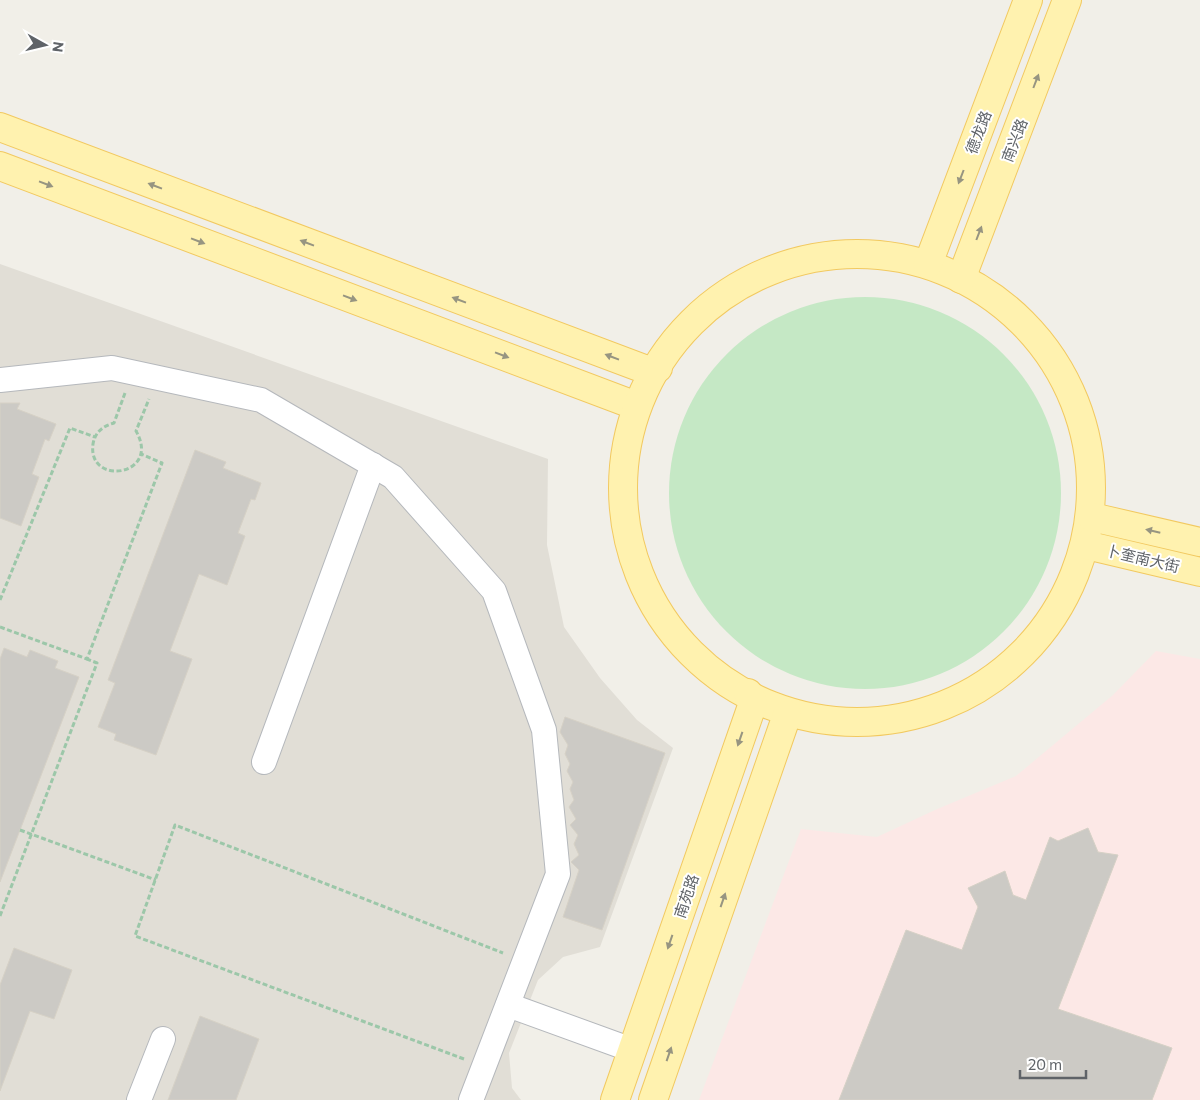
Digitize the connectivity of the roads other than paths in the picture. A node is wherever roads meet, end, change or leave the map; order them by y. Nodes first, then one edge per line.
1 (1028, 0) edge
2 (1067, 0) edge
3 (0, 127) edge
4 (0, 166) edge
5 (928, 264) junction
6 (961, 279) junction
7 (658, 368) junction
8 (0, 380) edge
9 (634, 404) junction
10 (373, 465) junction
11 (1092, 517) junction
12 (1200, 542) edge
13 (1086, 545) junction
14 (1200, 572) edge
15 (748, 693) junction
16 (787, 715) junction
17 (264, 762) dead end
18 (508, 1005) junction
19 (163, 1040) dead end
20 (632, 1050) junction
21 (139, 1100) edge
22 (471, 1100) edge
23 (615, 1100) edge
24 (653, 1100) edge

1 -> 5 main road, 德龙路
6 -> 2 main road, 南兴路
7 -> 3 main road
4 -> 9 main road
5 - 6 main road
5 - 7 main road
6 - 11 main road
7 - 9 main road
8 - 10 street
9 - 15 main road
10 - 17 street
10 - 18 street
12 -> 11 main road, 卜奎南大街
11 - 13 main road
13 - 14 main road, 卜奎南大街
13 - 16 main road
15 - 16 main road
15 -> 20 main road, 南苑路
24 -> 16 main road
18 - 20 street
18 - 22 street
19 - 21 street
20 - 23 main road, 南苑路

